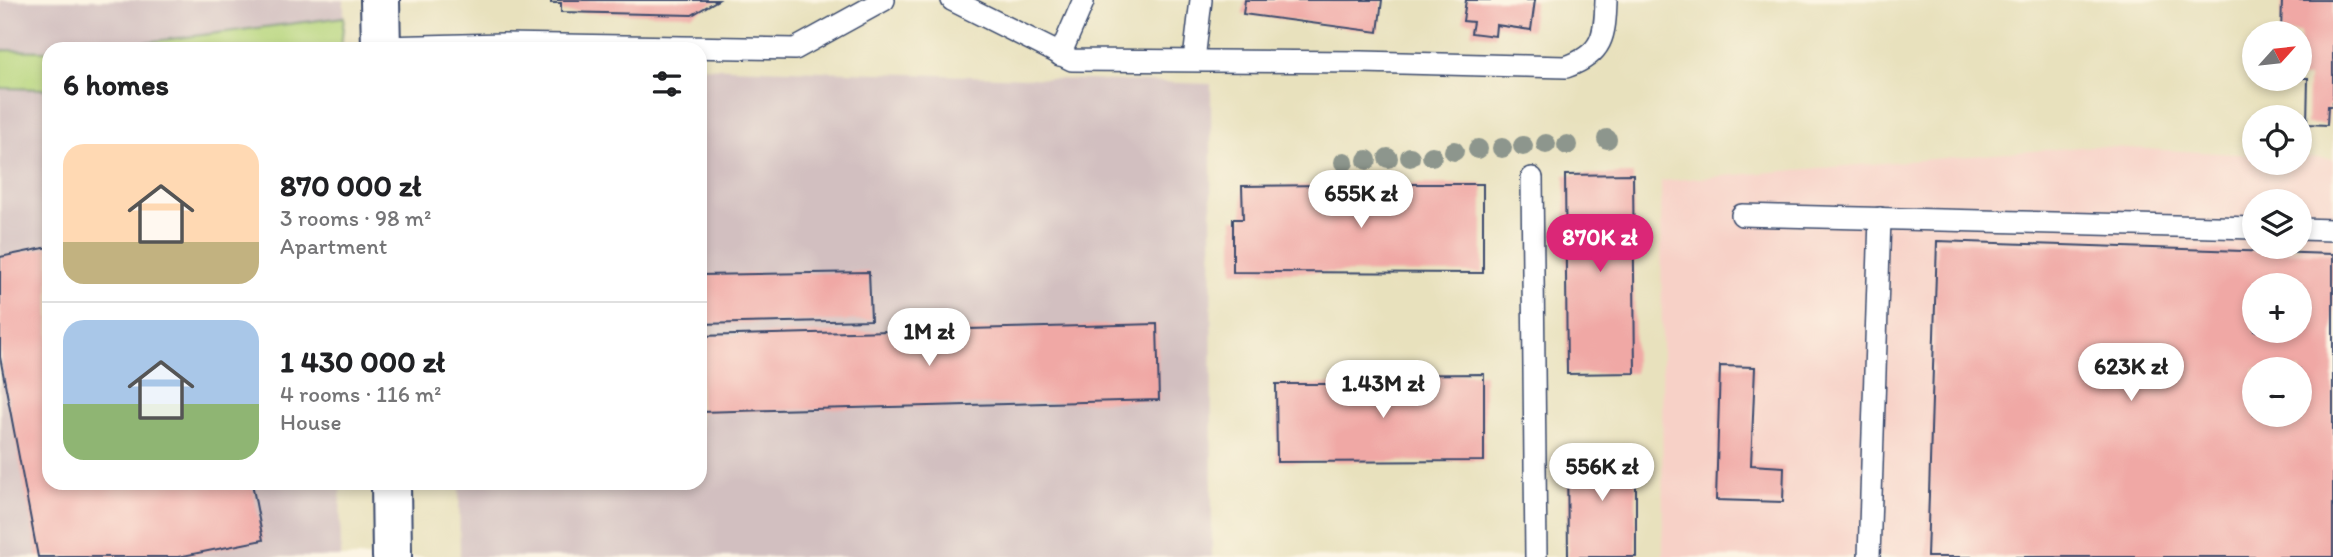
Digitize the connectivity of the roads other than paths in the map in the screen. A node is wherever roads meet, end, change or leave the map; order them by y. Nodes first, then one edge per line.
1 (380, 0) edge
2 (884, 0) edge
3 (952, 0) edge
4 (1201, 0) edge
5 (1606, 0) edge
6 (1083, 2) dead end
7 (381, 42) edge
8 (707, 47) edge
9 (1060, 55) junction
10 (1194, 60) junction
11 (1532, 178) dead end
12 (1742, 215) dead end
13 (1880, 218) junction
14 (2242, 228) edge
15 (2312, 229) edge
16 (2333, 230) edge
17 (391, 490) edge
18 (392, 557) edge
19 (1536, 557) edge
20 (1869, 557) edge

1 - 7 street
2 - 8 lane
3 - 9 lane
4 - 10 lane
5 - 10 lane
6 - 9 lane
9 - 10 lane
11 - 19 lane
12 - 13 lane
13 - 14 lane
13 - 20 lane
15 - 16 lane
17 - 18 street

